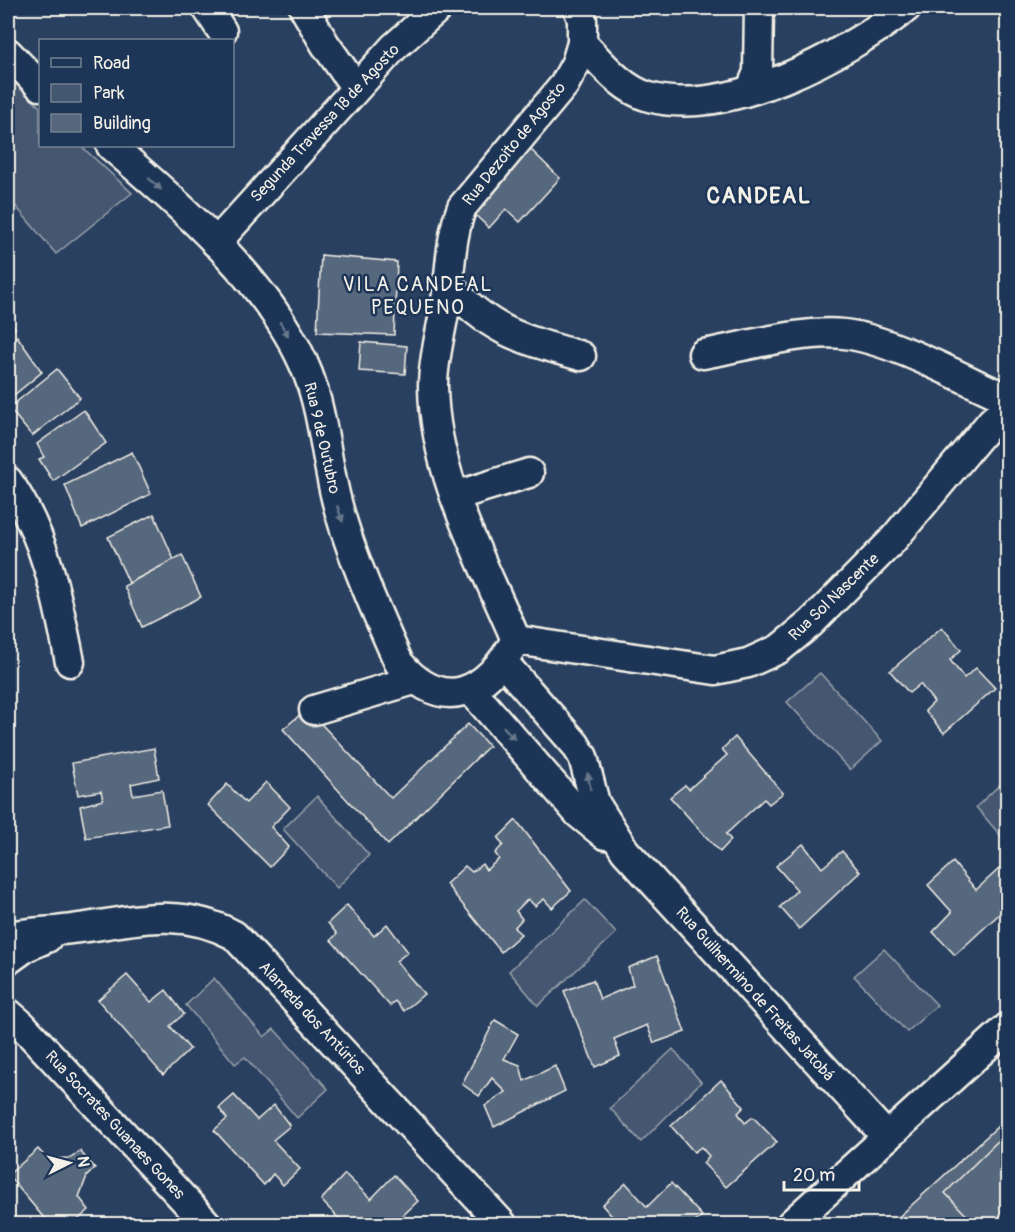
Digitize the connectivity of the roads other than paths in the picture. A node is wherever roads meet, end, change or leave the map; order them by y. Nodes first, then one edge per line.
1 (207, 8) edge
2 (304, 8) edge
3 (438, 8) edge
4 (578, 8) edge
5 (759, 8) edge
6 (906, 8) edge
7 (222, 31) dead end
8 (582, 43) junction
9 (8, 53) edge
10 (39, 85) edge
11 (356, 88) junction
12 (751, 89) junction
13 (112, 147) edge
14 (216, 243) junction
15 (448, 284) junction
16 (703, 354) dead end
17 (581, 356) dead end
18 (1008, 399) edge
19 (1008, 407) edge
20 (529, 473) dead end
21 (8, 481) edge
22 (455, 496) junction
23 (510, 651) junction
24 (70, 662) dead end
25 (414, 680) junction
26 (470, 689) junction
27 (314, 710) dead end
28 (625, 851) junction
29 (72, 929) junction
30 (8, 936) edge
31 (8, 960) edge
32 (8, 1000) edge
33 (15, 1019) edge
34 (1008, 1027) edge
35 (886, 1137) junction
36 (207, 1224) edge
37 (502, 1224) edge
38 (791, 1224) edge

1 - 7 street
2 - 11 street
3 - 11 street, Segunda Travessa 18 de Agosto
4 - 8 street
5 - 12 street
6 - 12 street
8 - 12 street
8 - 15 street, Rua Dezoito de Agosto
9 - 10 street
11 - 14 street, Segunda Travessa 18 de Agosto
13 -> 14 street, Rua 9 de Outubro
14 -> 25 street, Rua 9 de Outubro
15 - 17 street
15 - 22 street, Rua Dezoito de Agosto
16 - 18 street
19 - 23 street, Rua Sol Nascente
20 - 22 street
21 - 24 street
22 - 23 street, Rua Dezoito de Agosto
23 - 26 street
28 -> 23 street, Rua Guilhermino de Freitas Jatobá
25 - 26 street
25 - 27 street
26 -> 28 street, Rua Guilhermino de Freitas Jatobá
28 - 35 street, Rua Guilhermino de Freitas Jatobá
29 - 30 street, Alameda dos Antúrios
29 - 31 street, Alameda dos Antúrios
29 - 37 street, Alameda dos Antúrios
32 - 33 street, Rua Socrates Guanaes Gones
33 - 36 street, Rua Socrates Guanaes Gones
34 - 35 street
35 - 38 street

